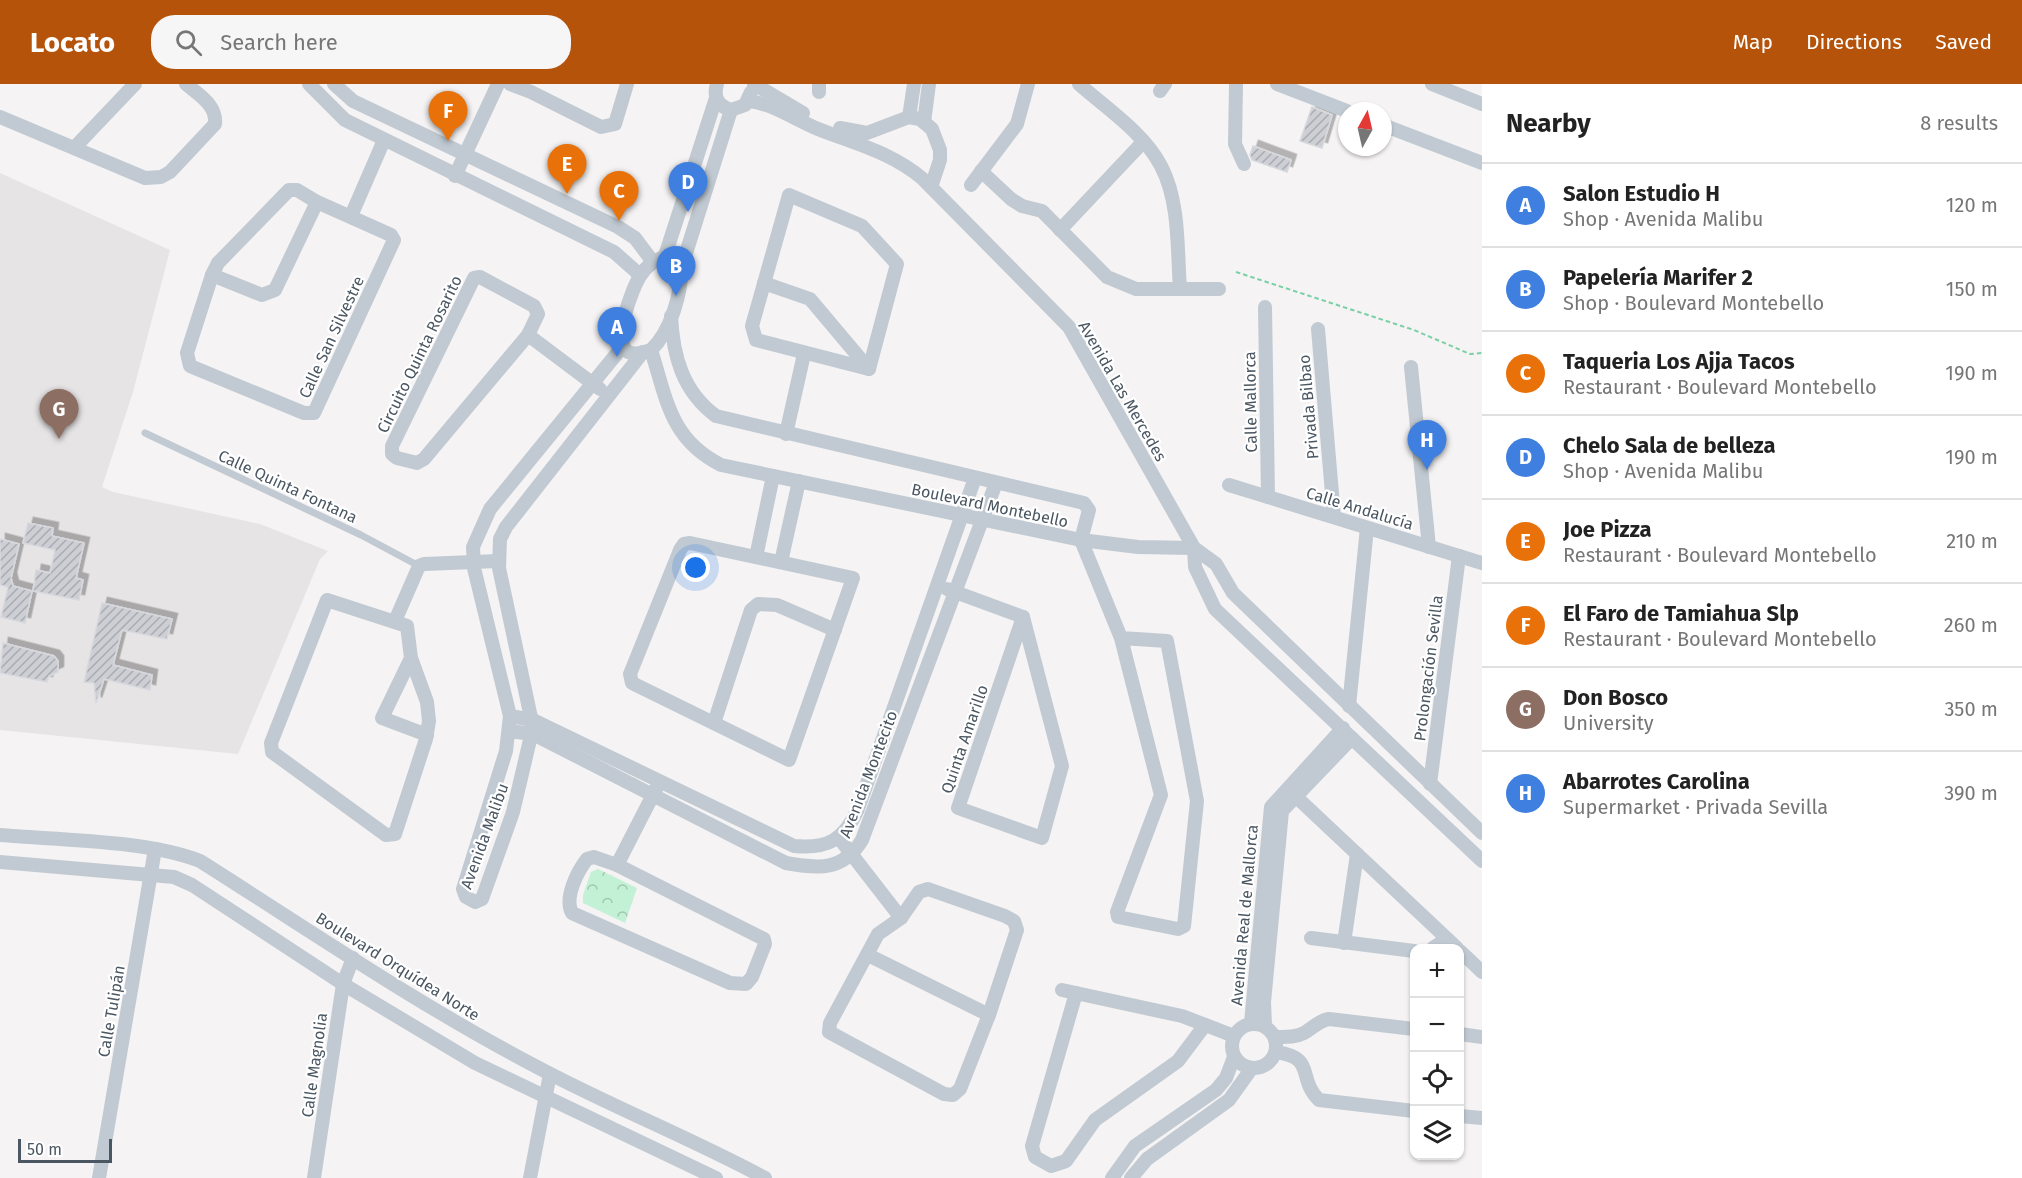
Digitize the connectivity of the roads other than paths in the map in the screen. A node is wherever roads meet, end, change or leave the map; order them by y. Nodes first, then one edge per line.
1 (135, 84) edge
2 (186, 84) edge
3 (309, 84) edge
4 (334, 84) edge
5 (498, 84) edge
6 (510, 84) edge
7 (627, 84) edge
8 (749, 84) edge
9 (754, 84) edge
10 (914, 84) edge
11 (929, 84) edge
12 (1028, 84) edge
13 (1079, 84) edge
14 (1236, 84) edge
15 (1277, 84) edge
16 (1432, 84) edge
17 (532, 88) edge
18 (716, 90) edge
19 (748, 101) junction
20 (1482, 104) edge
21 (1338, 108) edge
22 (731, 110) junction
23 (0, 117) edge
24 (909, 117) junction
25 (924, 122) junction
26 (1392, 128) edge
27 (874, 131) junction
28 (384, 140) junction
29 (1143, 142) junction
30 (75, 147) junction
31 (875, 148) junction
32 (464, 155) junction
33 (1482, 163) edge
34 (1244, 164) dead end
35 (981, 171) junction
36 (455, 176) junction
37 (971, 185) dead end
38 (931, 187) junction
39 (317, 202) junction
40 (351, 216) junction
41 (1060, 230) junction
42 (659, 259) junction
43 (682, 266) junction
44 (212, 275) junction
45 (640, 275) junction
46 (764, 282) junction
47 (1180, 289) junction
48 (1219, 289) dead end
49 (1265, 307) dead end
50 (671, 316) junction
51 (1318, 329) dead end
52 (528, 335) junction
53 (623, 346) junction
54 (647, 351) junction
55 (804, 354) junction
56 (1411, 367) dead end
57 (869, 369) junction
58 (593, 384) junction
59 (609, 395) junction
60 (145, 433) dead end
61 (786, 434) junction
62 (773, 476) junction
63 (975, 478) junction
64 (799, 481) junction
65 (996, 483) junction
66 (1229, 485) dead end
67 (1268, 497) junction
68 (962, 516) junction
69 (1334, 518) junction
70 (982, 520) junction
71 (1367, 528) junction
72 (1081, 540) junction
73 (1429, 547) junction
74 (1194, 548) junction
75 (1459, 556) junction
76 (756, 557) junction
77 (498, 561) junction
78 (474, 562) junction
79 (782, 562) junction
80 (1482, 563) edge
81 (419, 566) junction
82 (937, 585) junction
83 (955, 592) junction
84 (1023, 616) junction
85 (395, 621) junction
86 (835, 630) junction
87 (1121, 638) junction
88 (411, 658) junction
89 (1349, 706) junction
90 (510, 716) junction
91 (1361, 718) junction
92 (714, 723) junction
93 (533, 727) junction
94 (509, 731) junction
95 (1347, 733) junction
96 (427, 735) junction
97 (660, 782) junction
98 (1430, 784) junction
99 (1292, 793) junction
100 (653, 795) junction
101 (1482, 833) edge
102 (0, 835) edge
103 (839, 838) junction
104 (155, 849) junction
105 (1357, 854) junction
106 (850, 855) junction
107 (1482, 861) edge
108 (0, 862) edge
109 (617, 866) junction
110 (151, 874) junction
111 (901, 918) junction
112 (1311, 938) dead end
113 (1344, 943) junction
114 (1452, 944) edge
115 (1410, 951) edge
116 (868, 955) junction
117 (1464, 955) edge
118 (352, 958) junction
119 (1482, 972) edge
120 (343, 984) junction
121 (1062, 990) dead end
122 (1076, 993) junction
123 (989, 1015) junction
124 (1205, 1025) junction
125 (1258, 1025) junction
126 (1410, 1029) edge
127 (1464, 1035) edge
128 (1233, 1036) junction
129 (1275, 1037) junction
130 (1482, 1037) edge
131 (1276, 1052) junction
132 (1234, 1057) junction
133 (1252, 1068) junction
134 (550, 1074) junction
135 (546, 1098) junction
136 (1410, 1111) edge
137 (1464, 1116) edge
138 (1482, 1118) edge
139 (1135, 1146) junction
140 (1147, 1159) junction
141 (99, 1178) edge
142 (314, 1178) edge
143 (530, 1178) edge
144 (716, 1178) edge
145 (765, 1178) edge
146 (1112, 1178) edge
147 (1131, 1178) edge

1 - 30 street
2 - 30 street
3 - 28 street
4 - 32 street
5 - 32 street
6 - 17 street
7 - 17 street
8 - 19 street
9 - 27 street
10 - 24 street
11 - 25 street
12 - 35 street
13 - 29 street
14 - 34 street
15 - 21 street
16 - 20 street
18 - 22 street
18 - 42 street
19 - 22 street
19 - 31 street, Avenida Las Mercedes
22 - 43 street
23 - 30 street
24 - 25 street
24 - 27 street
25 - 38 street
26 - 33 street
27 - 31 street
28 - 36 street
28 - 40 street
29 - 41 street
29 - 47 street
31 - 38 street, Avenida Las Mercedes
32 - 36 street
32 - 42 street
35 - 37 street
35 - 41 street
36 - 45 street
38 - 74 street, Avenida Las Mercedes
39 - 40 street, Calle San Silvestre
39 - 44 street, Calle San Silvestre
39 - 44 street
40 - 44 street, Calle San Silvestre
41 - 47 street
42 - 43 street
42 - 45 street
43 - 50 street
45 - 53 street
46 - 55 street
46 - 57 street
46 - 57 street
47 - 48 street
49 - 67 street, Calle Mallorca
50 - 54 street, Avenida Malibu
50 - 61 street, Boulevard Montebello
51 - 69 street, Privada Bilbao
52 - 52 street, Circuito Quinta Rosarito
52 - 58 street
53 - 54 street
53 - 58 street, Avenida Malibu
54 - 59 street, Avenida Malibu
54 - 62 street, Boulevard Montebello
55 - 57 street
55 - 61 street
56 - 73 street
58 - 59 street
58 - 78 street, Avenida Malibu
59 - 77 street, Avenida Malibu
60 - 81 lane, Calle Quinta Fontana
61 - 63 street, Boulevard Montebello
62 - 64 street, Boulevard Montebello
62 - 76 street
63 - 65 street, Boulevard Montebello
63 - 68 street, Avenida Montecito
64 - 68 street, Boulevard Montebello
64 - 79 street
65 - 70 street, Avenida Montecito
65 - 72 street, Boulevard Montebello
66 - 67 street, Calle Andalucía
67 - 69 street, Calle Andalucía
68 - 70 street, Boulevard Montebello
68 - 82 street, Avenida Montecito
69 - 71 street, Calle Andalucía
70 - 72 street, Boulevard Montebello
70 - 83 street, Avenida Montecito
71 - 73 street, Calle Andalucía
71 - 89 street
72 - 74 street
72 - 87 street
73 - 75 street, Calle Andalucía
74 - 89 street, Avenida Las Mercedes
74 - 95 street, Avenida Las Mercedes
75 - 80 street, Calle Andalucía
75 - 98 street, Prolongación Sevilla
76 - 79 street
76 - 92 street
77 - 78 street
77 - 93 street, Avenida Malibu
78 - 81 street
78 - 90 street, Avenida Malibu
79 - 86 street
81 - 85 street
82 - 83 street
82 - 103 street, Avenida Montecito
83 - 84 street
83 - 106 street, Avenida Montecito
84 - 84 street, Quinta Amarillo
85 - 88 street
85 - 96 street
86 - 92 street
86 - 92 street
87 - 87 street
88 - 96 street
88 - 96 street
89 - 91 street, Avenida Las Mercedes
90 - 93 street, Avenida Montecito
90 - 94 street, Avenida Malibu
91 - 95 street, Avenida Real de Mallorca
91 - 98 street, Avenida Las Mercedes
93 - 94 street, Avenida Montecito
93 - 94 street, Avenida Malibu
93 - 97 street, Avenida Montecito
93 - 100 street, Avenida Montecito
95 - 99 street, Avenida Real de Mallorca
95 - 107 street, Avenida Las Mercedes
97 - 100 street
97 - 103 street, Avenida Montecito
98 - 101 street, Avenida Las Mercedes
99 - 105 street
99 - 125 street, Avenida Real de Mallorca
100 - 106 street, Avenida Montecito
100 - 109 street
102 - 104 street, Boulevard Orquídea Norte
103 - 106 street
104 - 110 street, Calle Tulipán
104 - 118 street, Boulevard Orquídea Norte
105 - 113 street
105 - 114 street
106 - 111 street
108 - 110 street
109 - 109 street
110 - 120 street
110 - 141 street, Calle Tulipán
111 - 116 street
111 - 123 street
112 - 113 street
113 - 115 street
116 - 123 street
116 - 123 street
117 - 119 street
118 - 120 street, Calle Magnolia
118 - 134 street, Boulevard Orquídea Norte
120 - 135 street
120 - 142 street, Calle Magnolia
121 - 122 street
122 - 124 street
122 - 124 street
124 - 128 street
125 - 128 street
125 - 129 street
126 - 129 street
127 - 130 street
128 - 132 street
129 - 131 street
131 - 133 street
131 - 136 street
132 - 133 street
132 - 139 street
133 - 140 street
134 - 135 street
134 - 145 street, Boulevard Orquídea Norte
135 - 143 street
135 - 144 street
137 - 138 street
139 - 140 street
139 - 146 street
140 - 147 street

